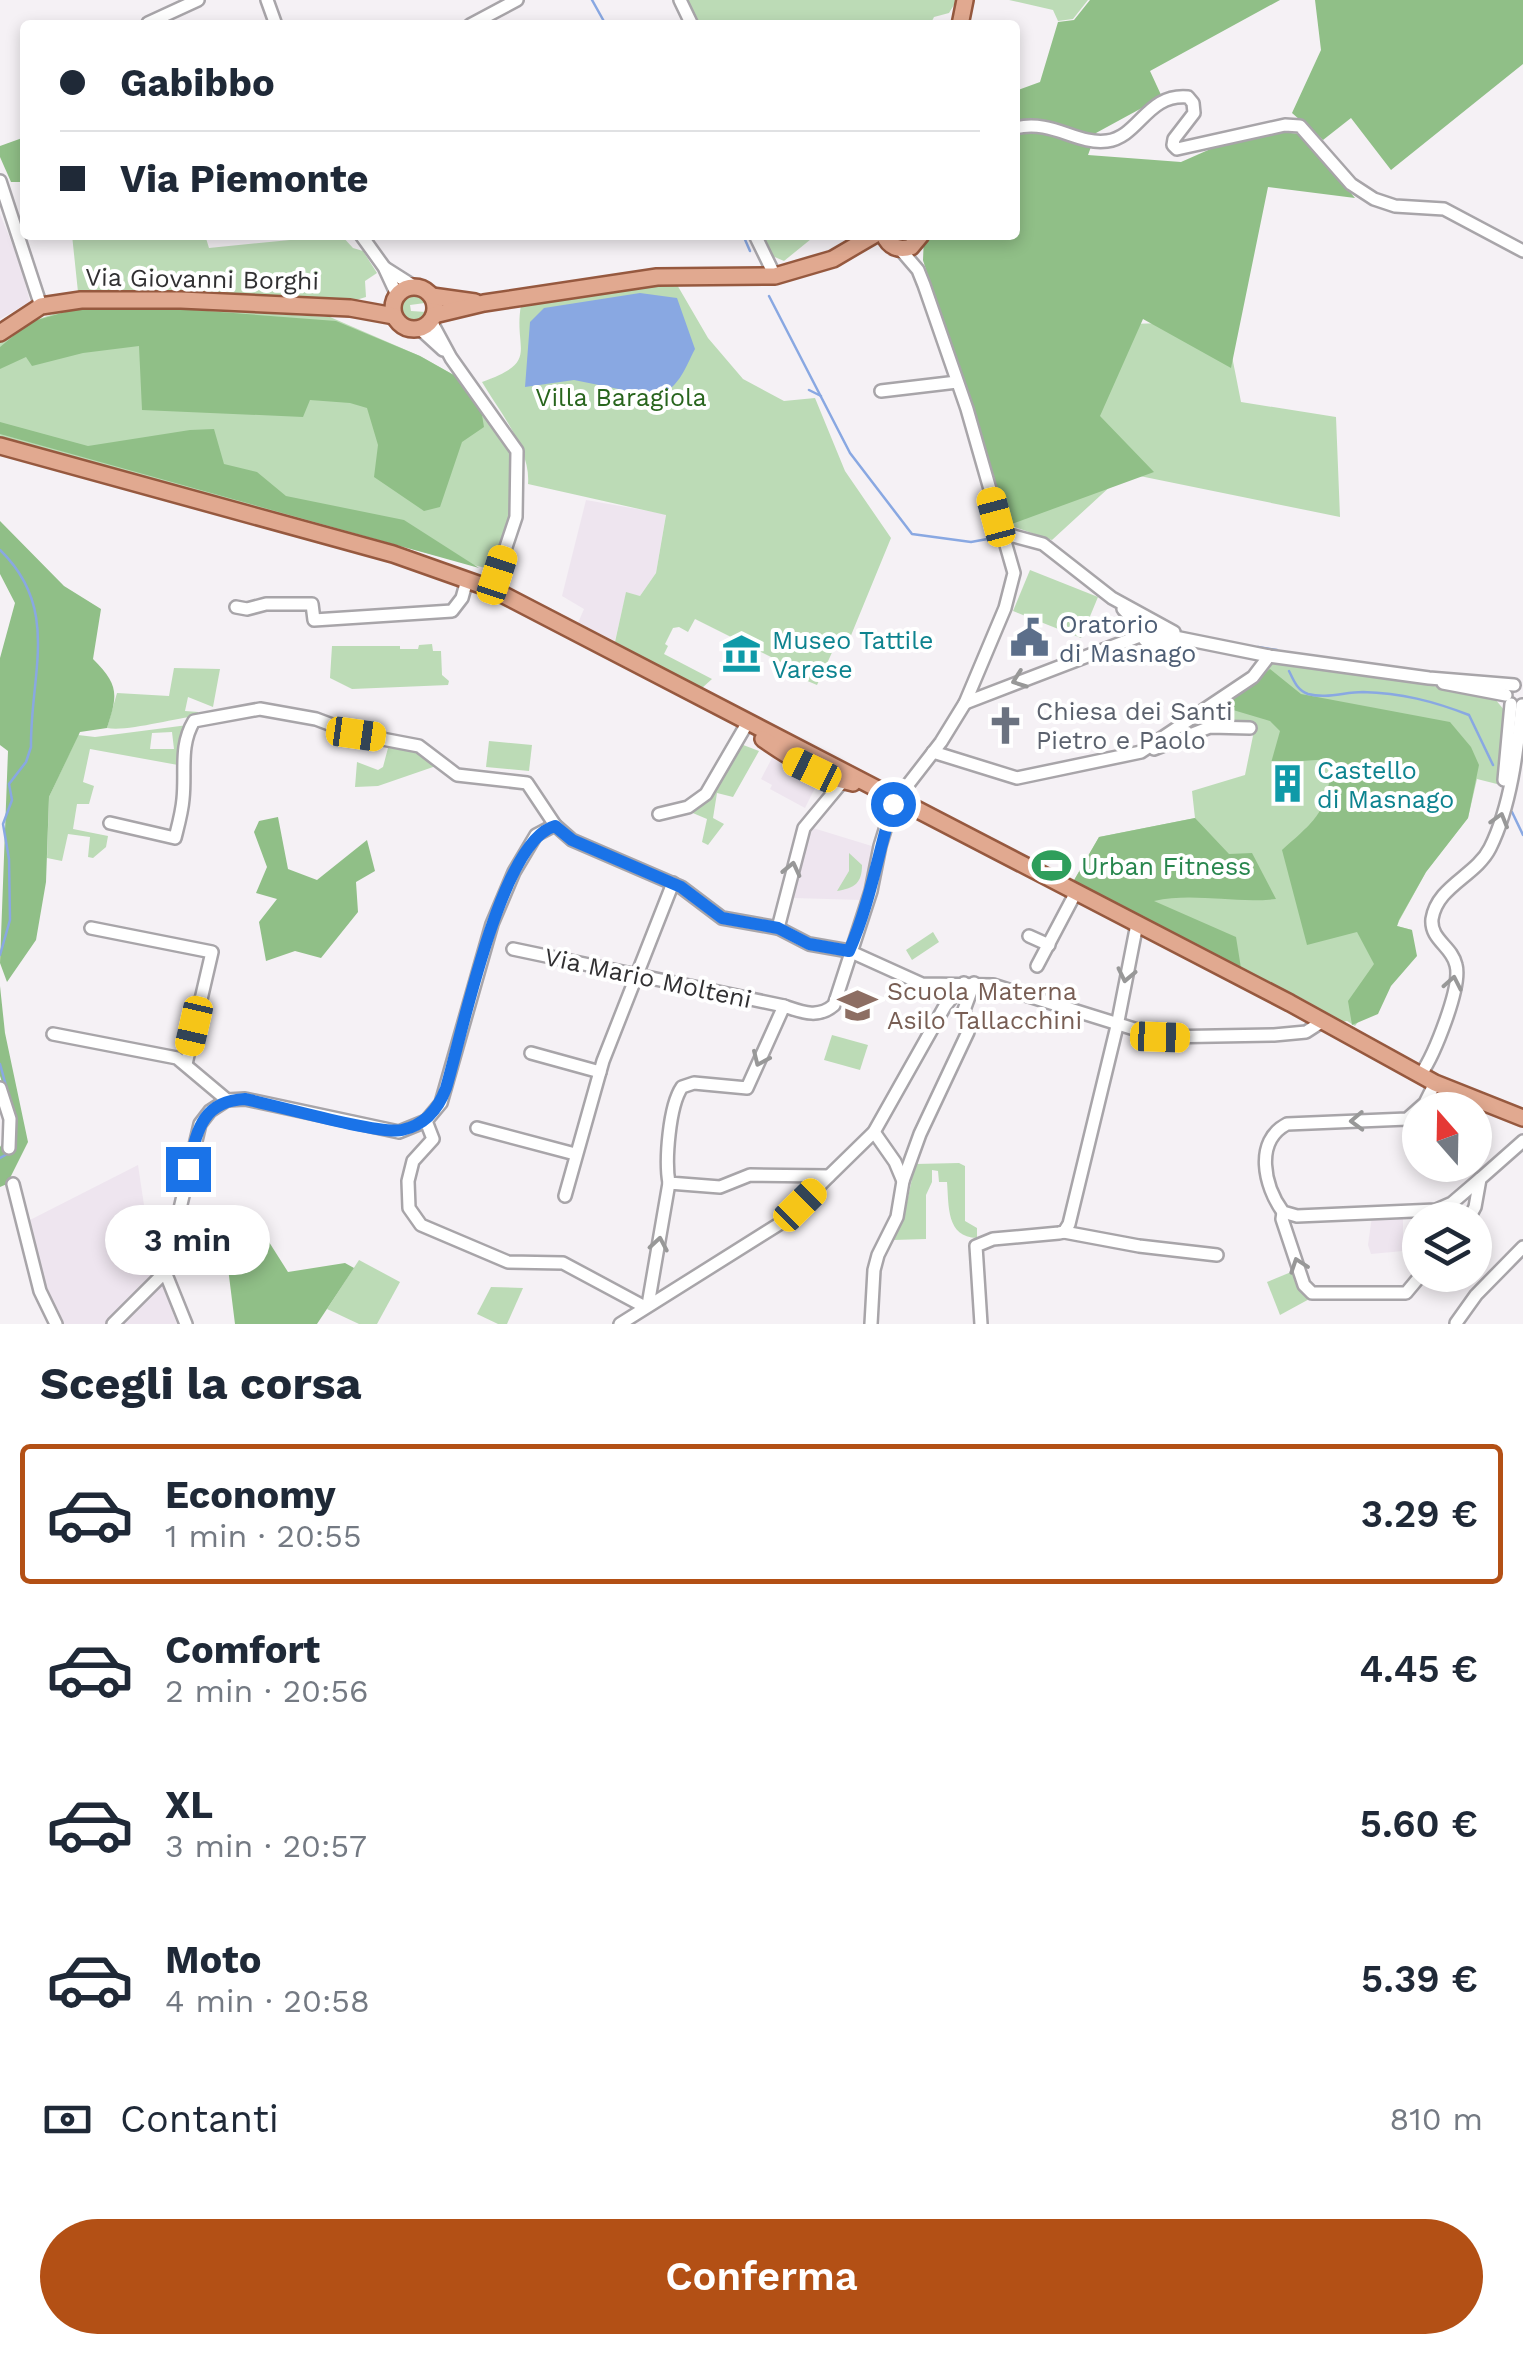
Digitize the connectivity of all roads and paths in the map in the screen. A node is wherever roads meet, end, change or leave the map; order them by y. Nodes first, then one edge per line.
1 (198, 0) edge
2 (517, 0) edge
3 (155, 20) edge
4 (479, 20) edge
5 (1020, 127) edge
6 (0, 182) edge
7 (365, 240) edge
8 (757, 240) edge
9 (867, 240) edge
10 (917, 240) edge
11 (920, 240) edge
12 (891, 243) edge
13 (762, 250) junction
14 (1523, 251) edge
15 (850, 252) junction
16 (384, 266) junction
17 (918, 270) junction
18 (750, 275) junction
19 (774, 276) junction
20 (416, 287) junction
21 (432, 296) junction
22 (484, 302) junction
23 (395, 303) junction
24 (41, 306) junction
25 (429, 322) junction
26 (0, 333) edge
27 (957, 382) junction
28 (881, 391) dead end
29 (1, 446) edge
30 (1002, 532) junction
31 (467, 580) junction
32 (492, 589) junction
33 (1112, 598) junction
34 (236, 607) dead end
35 (1140, 635) junction
36 (1195, 643) junction
37 (1269, 656) junction
38 (1517, 697) edge
39 (709, 702) junction
40 (964, 702) junction
41 (745, 727) junction
42 (1250, 728) dead end
43 (933, 752) junction
44 (1141, 752) junction
45 (843, 781) junction
46 (872, 786) junction
47 (898, 798) junction
48 (659, 814) dead end
49 (110, 823) dead end
50 (555, 826) junction
51 (673, 884) junction
52 (1075, 894) junction
53 (1136, 924) junction
54 (91, 928) dead end
55 (778, 928) junction
56 (1030, 936) dead end
57 (1049, 946) junction
58 (512, 949) dead end
59 (849, 951) junction
60 (1037, 966) dead end
61 (635, 976) junction
62 (968, 983) junction
63 (950, 989) junction
64 (967, 998) junction
65 (784, 1006) junction
66 (1323, 1021) junction
67 (1117, 1026) junction
68 (53, 1034) dead end
69 (531, 1053) dead end
70 (186, 1064) junction
71 (600, 1072) junction
72 (1420, 1074) junction
73 (1436, 1083) junction
74 (0, 1088) edge
75 (227, 1100) junction
76 (1523, 1118) edge
77 (426, 1121) junction
78 (476, 1128) dead end
79 (874, 1132) junction
80 (1523, 1141) edge
81 (8, 1148) dead end
82 (574, 1154) junction
83 (1492, 1168) edge
84 (829, 1176) junction
85 (903, 1181) junction
86 (1476, 1182) edge
87 (669, 1183) junction
88 (13, 1184) dead end
89 (565, 1196) dead end
90 (1283, 1212) junction
91 (1064, 1232) junction
92 (1523, 1247) edge
93 (1217, 1255) dead end
94 (165, 1272) junction
95 (1407, 1292) edge
96 (647, 1306) junction
97 (1456, 1323) edge
98 (56, 1324) edge
99 (113, 1324) edge
100 (186, 1324) edge
101 (620, 1324) edge
102 (872, 1324) edge
103 (981, 1324) edge

1 - 3 street
2 - 4 street
5 - 14 street
6 - 24 street
7 - 16 street
8 - 13 street
9 - 15 main road
10 - 12 main road
11 - 17 street
12 - 15 main road
12 - 17 street
13 - 18 street
13 - 19 street
15 - 19 main road
16 - 20 street
16 - 23 street
17 - 27 street
18 - 19 main road
18 - 22 main road
20 - 21 main road
20 - 23 main road, Via Giovanni Borghi
21 - 22 main road
21 - 25 main road
22 - 25 main road
23 - 24 main road, Via Giovanni Borghi
23 - 25 main road
24 - 26 main road, Via Giovanni Borghi
25 - 32 street
27 - 28 street
27 - 30 street
29 - 31 main road
30 - 33 street
30 - 40 street
31 - 32 main road
31 - 34 street
32 - 39 main road
33 - 35 street
33 - 36 street
35 - 36 street
35 -> 40 street
36 - 37 street
37 - 38 street
37 - 44 street
72 -> 38 street
39 - 41 main road
39 - 46 main road
40 - 43 street
41 - 45 main road
41 - 48 street
42 - 44 street
43 - 44 street
43 - 47 street
45 - 46 main road
55 -> 45 street
46 - 47 main road
47 - 52 main road
47 - 59 street
49 - 50 street
50 - 51 street
50 - 77 street
51 - 55 street
51 - 61 street
52 - 53 main road
52 - 57 street
53 - 66 main road
53 -> 67 street
54 - 70 street
55 - 59 street
56 - 57 street
57 - 60 street
58 - 61 street, Via Mario Molteni
59 - 63 street
59 - 65 street, Via Mario Molteni
61 - 65 street, Via Mario Molteni
61 - 71 street
62 - 63 street
62 - 64 street
62 - 67 street
63 - 64 street
63 - 79 street
64 - 85 street
65 -> 87 street
66 - 67 street
66 - 72 main road
67 - 91 street
68 - 70 street
69 - 71 street
70 - 75 street
71 - 82 street
72 - 73 main road
73 - 76 main road
73 -> 90 street
74 - 81 street
75 - 77 street
75 - 94 street
77 - 96 street
78 - 82 street
79 - 84 street
79 - 85 street
80 - 83 street
82 - 89 street
84 - 87 street
84 - 96 street
85 - 102 street
86 - 90 street
96 -> 87 street
88 - 98 street
95 -> 90 street
91 - 93 street
91 - 103 street
92 - 97 street
94 - 99 street
94 - 100 street
96 - 101 street

